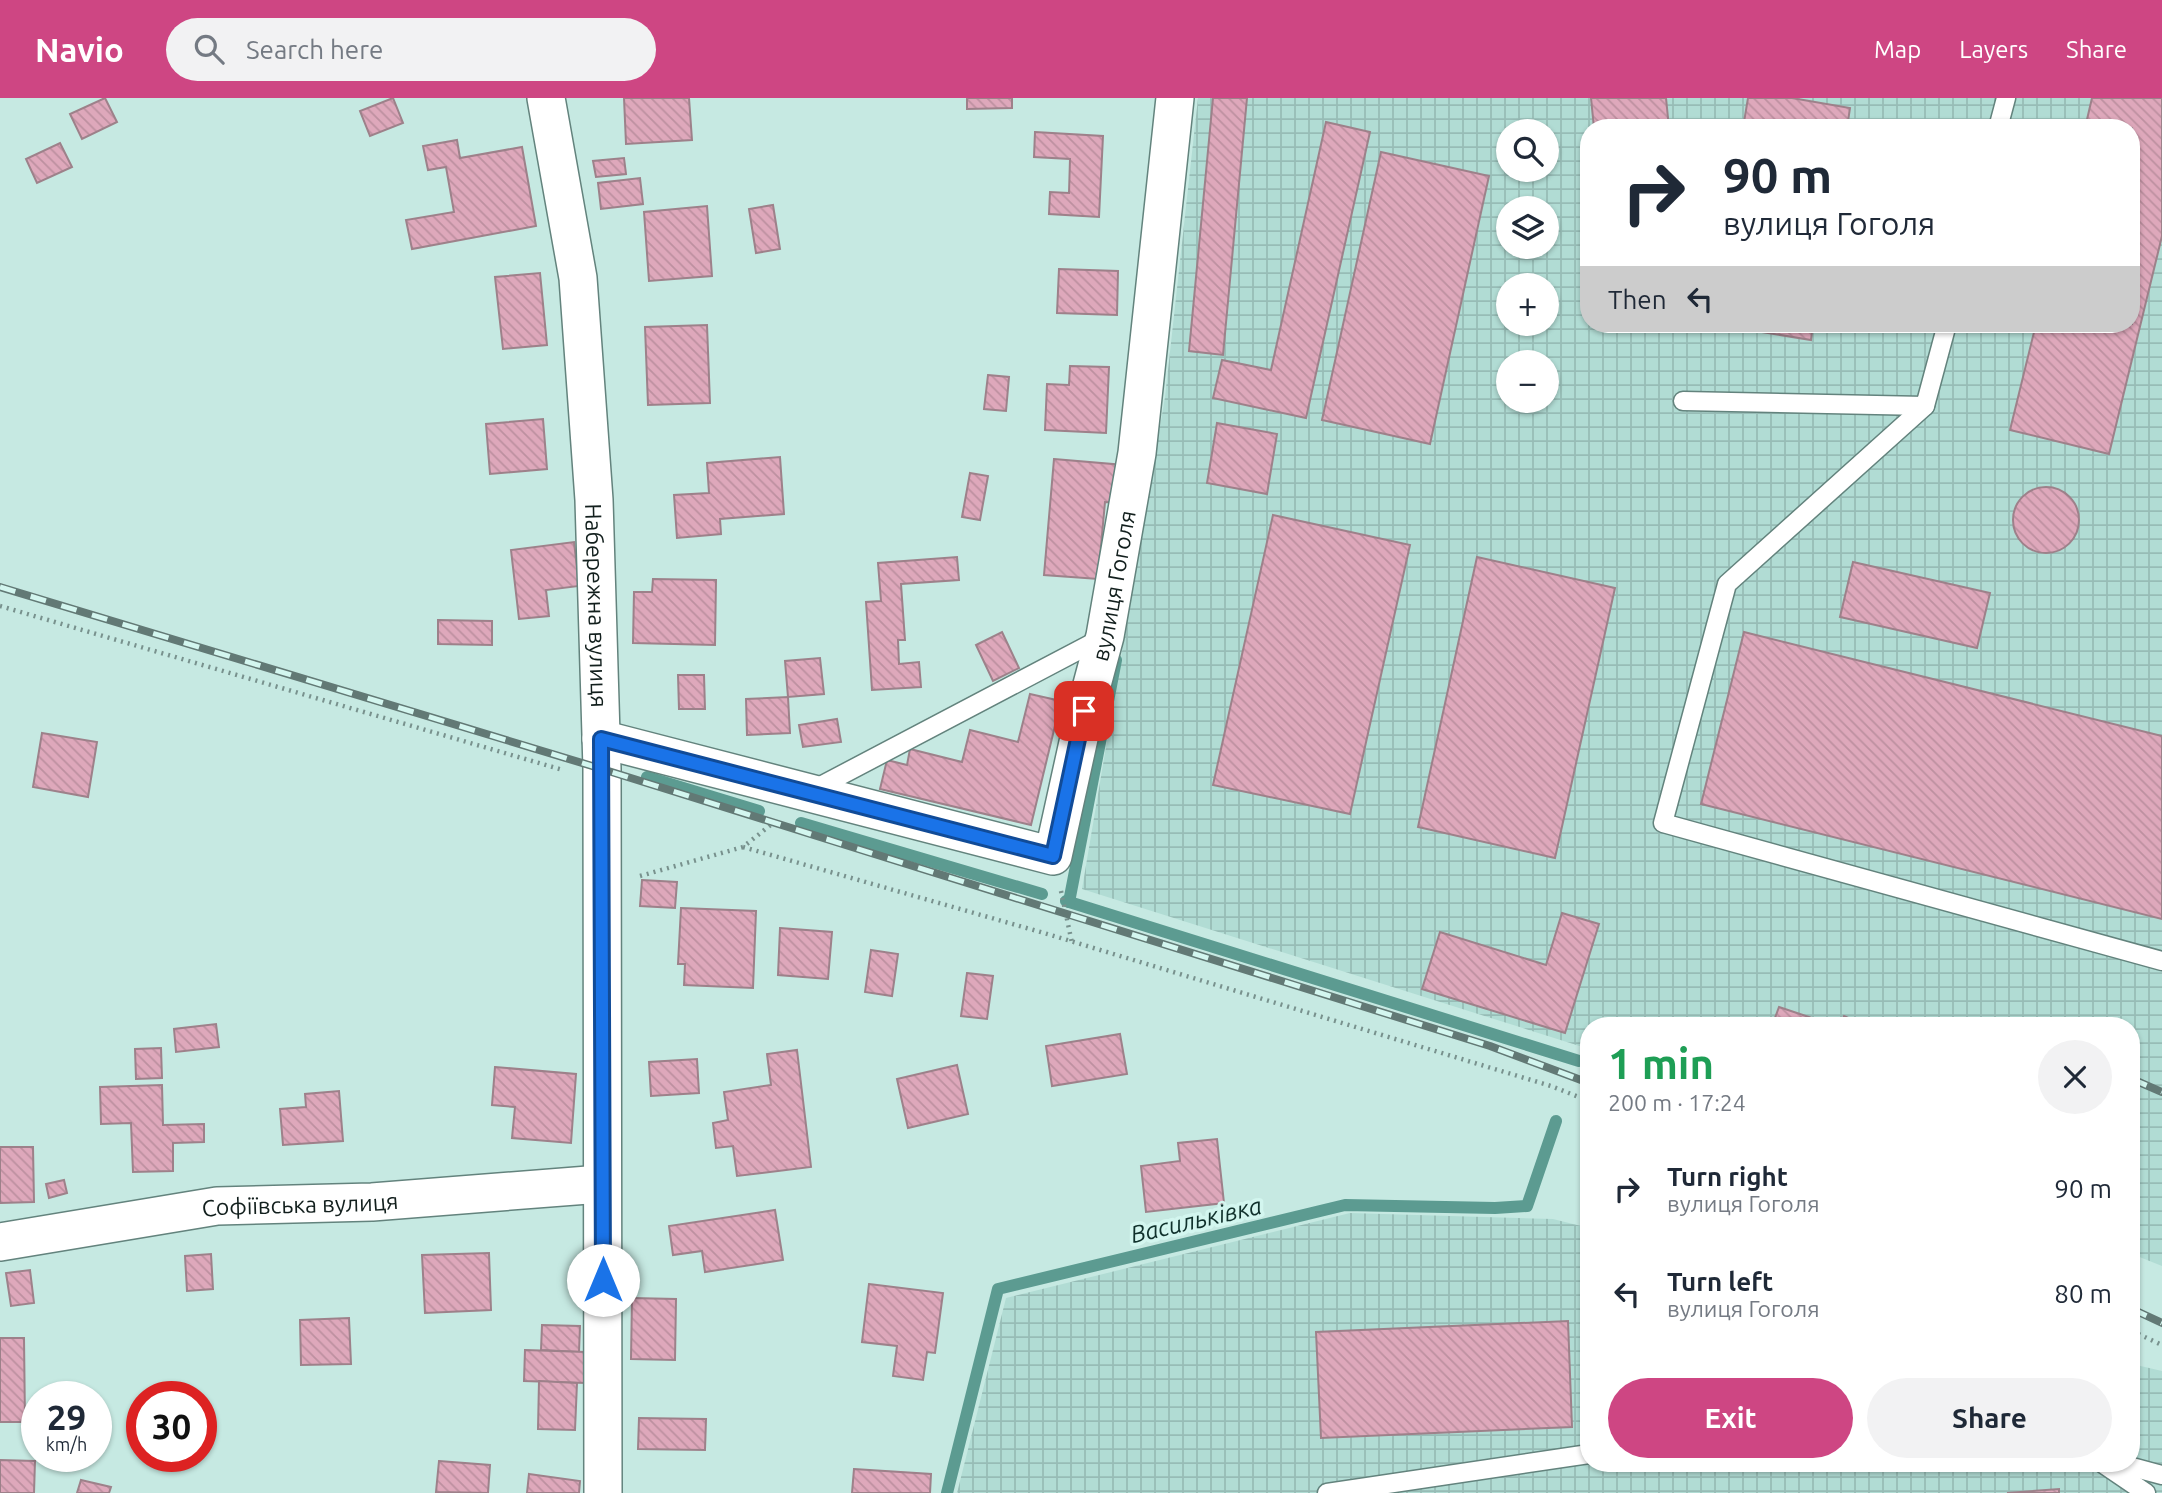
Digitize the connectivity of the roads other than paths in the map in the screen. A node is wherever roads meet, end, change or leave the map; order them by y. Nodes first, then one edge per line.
1 (546, 98) edge
2 (1175, 98) edge
3 (2006, 98) edge
4 (2000, 119) edge
5 (1945, 333) edge
6 (1683, 401) dead end
7 (1925, 406) junction
8 (1105, 636) junction
9 (601, 739) junction
10 (808, 793) junction
11 (2162, 961) edge
12 (601, 1184) junction
13 (0, 1242) edge
14 (1580, 1455) edge
15 (2140, 1469) edge
16 (2115, 1472) edge
17 (2162, 1475) edge
18 (603, 1493) edge
19 (1327, 1493) edge
20 (2146, 1493) edge

1 - 9 street, Набережна вулиця
2 - 8 street, вулиця Гоголя
3 - 4 lane
5 - 7 lane
6 - 7 lane
7 - 11 lane
8 - 10 lane
8 - 10 street, вулиця Гоголя
9 - 10 street
9 - 12 street, Набережна вулиця
12 - 13 street, Софіївська вулиця
12 - 18 street, Набережна вулиця
14 - 19 lane
15 - 17 lane
16 - 20 lane

